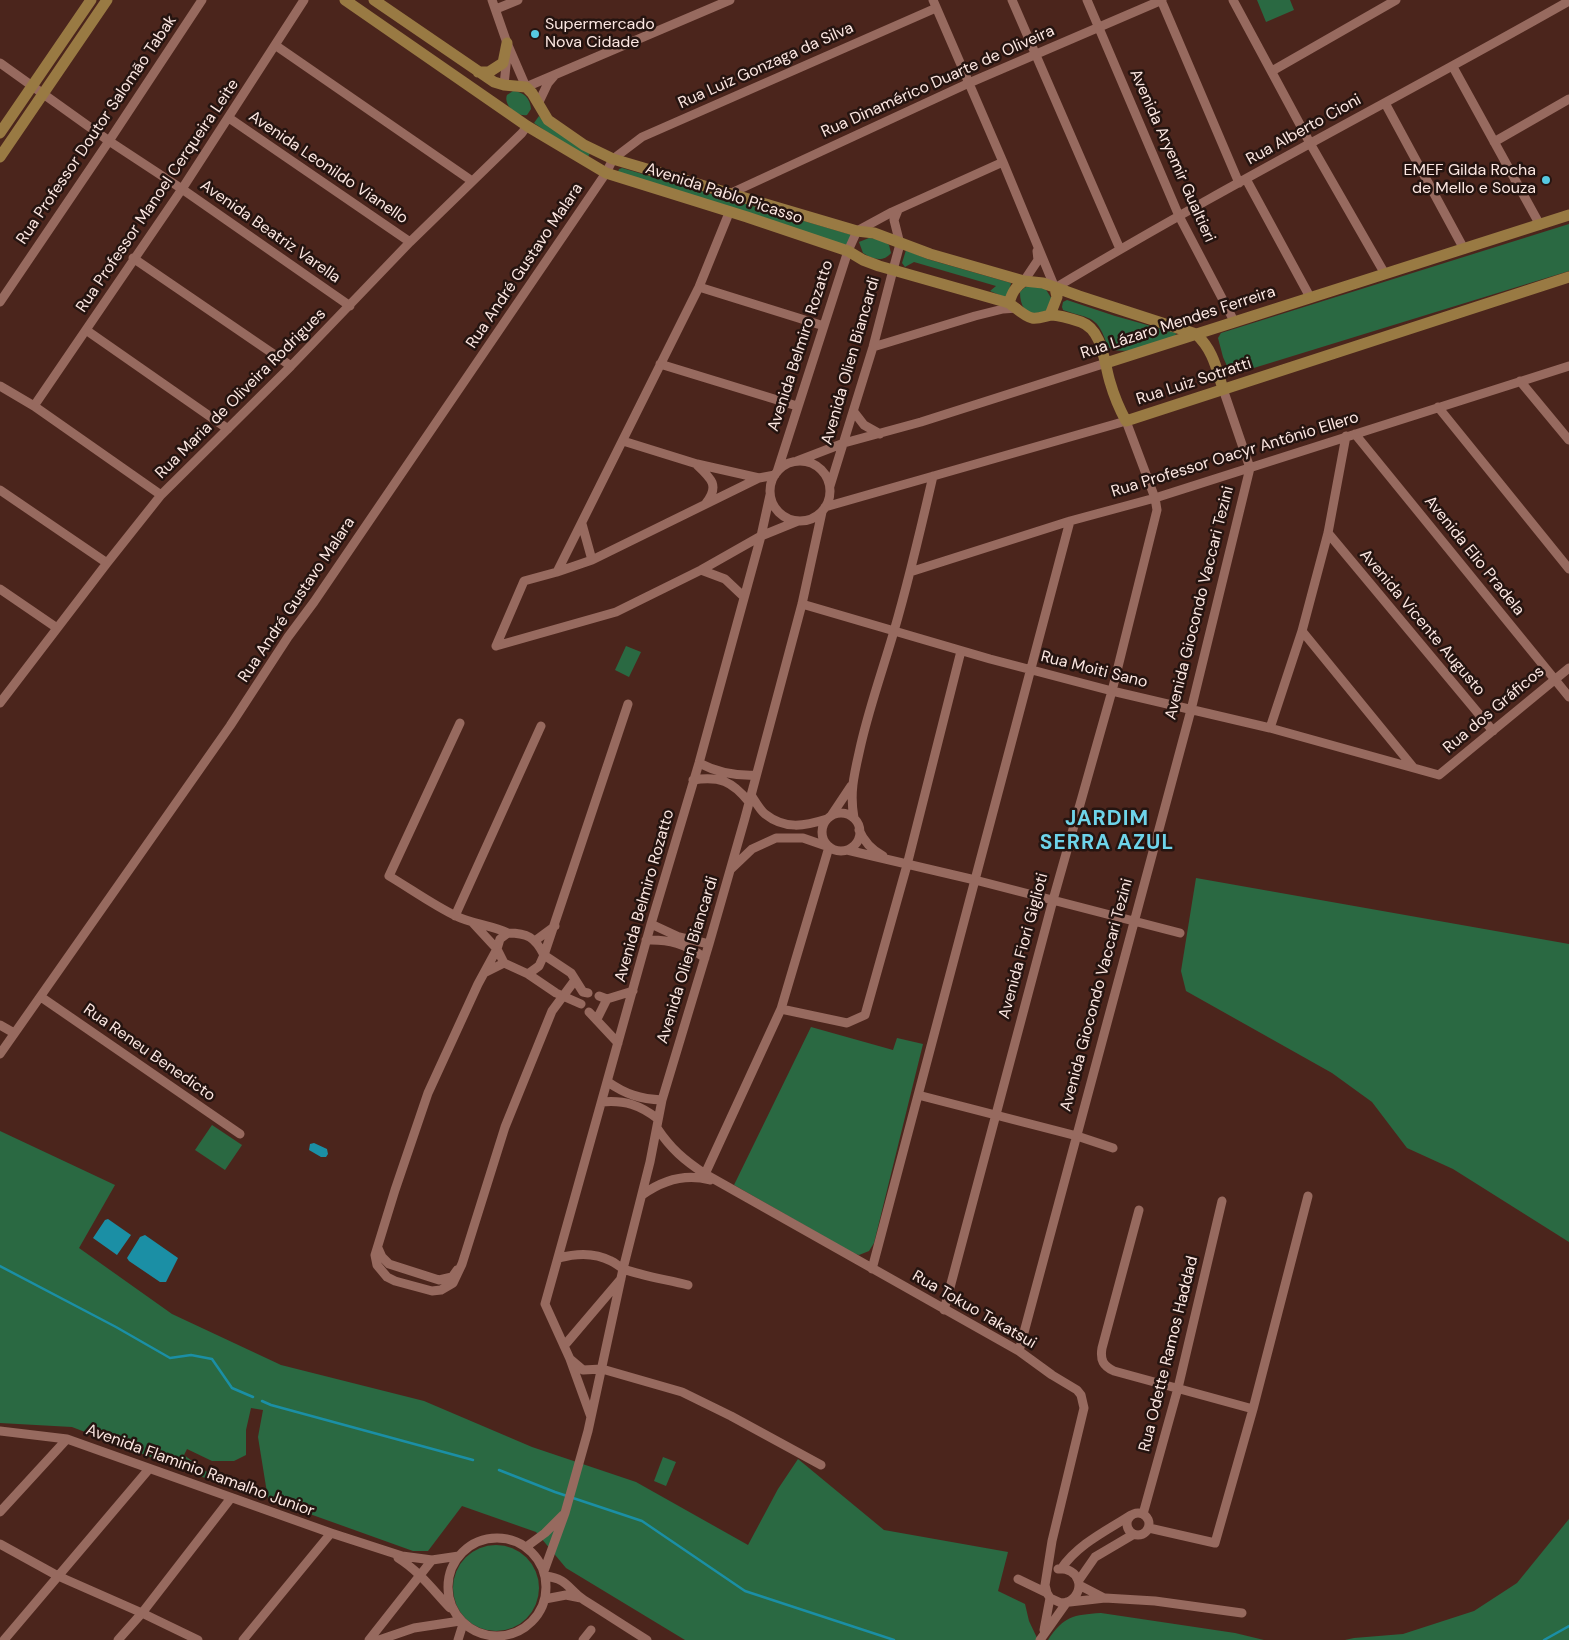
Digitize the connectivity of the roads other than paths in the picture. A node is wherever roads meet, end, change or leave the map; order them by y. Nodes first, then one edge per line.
1 (91, 0) edge
2 (107, 0) edge
3 (202, 0) edge
4 (304, 0) edge
5 (346, 0) edge
6 (374, 0) edge
7 (492, 0) edge
8 (518, 0) edge
9 (730, 0) edge
10 (1012, 0) edge
11 (1087, 0) edge
12 (1161, 0) edge
13 (1233, 0) edge
14 (1396, 0) edge
15 (1569, 1) edge
16 (934, 4) edge
17 (496, 9) junction
18 (1099, 27) junction
19 (507, 43) junction
20 (275, 45) junction
21 (1036, 54) junction
22 (0, 63) edge
23 (1453, 67) junction
24 (1272, 70) junction
25 (478, 72) junction
26 (554, 76) junction
27 (969, 83) junction
28 (504, 85) junction
29 (31, 86) junction
30 (526, 87) junction
31 (44, 94) junction
32 (1569, 99) edge
33 (1385, 103) junction
34 (538, 104) junction
35 (501, 107) junction
36 (229, 118) junction
37 (527, 126) junction
38 (0, 133) edge
39 (109, 141) junction
40 (1494, 142) junction
41 (1311, 145) junction
42 (0, 157) edge
43 (613, 159) junction
44 (1003, 162) junction
45 (606, 173) junction
46 (472, 181) junction
47 (1243, 181) junction
48 (182, 189) junction
49 (728, 194) junction
50 (898, 210) junction
51 (730, 212) junction
52 (1569, 215) edge
53 (1179, 216) junction
54 (1540, 225) junction
55 (857, 231) junction
56 (410, 242) junction
57 (1037, 243) junction
58 (900, 244) junction
59 (1120, 249) junction
60 (1464, 249) junction
61 (848, 251) junction
62 (133, 258) junction
63 (893, 270) junction
64 (1385, 274) junction
65 (1569, 277) edge
66 (1024, 280) junction
67 (699, 287) junction
68 (1055, 288) junction
69 (1310, 297) junction
70 (0, 302) edge
71 (350, 306) junction
72 (1013, 306) junction
73 (1050, 315) junction
74 (1234, 321) junction
75 (824, 326) junction
76 (86, 330) junction
77 (1196, 334) junction
78 (873, 348) junction
79 (1106, 363) junction
80 (660, 364) junction
81 (291, 366) junction
82 (1569, 366) edge
83 (1520, 381) junction
84 (0, 386) edge
85 (1223, 389) junction
86 (34, 406) junction
87 (797, 406) junction
88 (1438, 407) junction
89 (854, 412) junction
90 (1126, 421) junction
91 (228, 429) junction
92 (880, 434) junction
93 (1351, 435) junction
94 (1569, 440) edge
95 (623, 441) junction
96 (844, 443) junction
97 (796, 461) junction
98 (697, 464) junction
99 (1250, 468) junction
100 (776, 473) junction
101 (933, 476) junction
102 (759, 478) junction
103 (830, 486) junction
104 (0, 490) edge
105 (161, 495) junction
106 (770, 495) junction
107 (1155, 498) junction
108 (705, 504) junction
109 (823, 510) junction
110 (798, 521) junction
111 (1070, 521) junction
112 (582, 524) junction
113 (1328, 533) junction
114 (761, 536) junction
115 (592, 560) junction
116 (106, 563) junction
117 (1569, 569) edge
118 (701, 570) junction
119 (557, 572) junction
120 (910, 572) junction
121 (0, 589) edge
122 (743, 596) junction
123 (802, 604) junction
124 (58, 628) junction
125 (1302, 631) junction
126 (894, 632) junction
127 (961, 651) junction
128 (1569, 668) edge
129 (1031, 669) junction
130 (1554, 679) junction
131 (4, 689) edge
132 (1112, 691) junction
133 (1569, 697) edge
134 (0, 702) edge
135 (628, 704) dead end
136 (1191, 710) junction
137 (460, 724) dead end
138 (541, 726) dead end
139 (1270, 728) junction
140 (1493, 731) junction
141 (698, 763) junction
142 (1413, 768) junction
143 (756, 775) junction
144 (1439, 775) joint
145 (693, 780) junction
146 (852, 784) junction
147 (750, 798) junction
148 (829, 817) junction
149 (854, 818) junction
150 (860, 830) junction
151 (829, 847) junction
152 (847, 850) junction
153 (892, 862) junction
154 (907, 865) junction
155 (730, 869) junction
156 (975, 880) junction
157 (1053, 900) junction
158 (455, 916) junction
159 (1134, 921) junction
160 (473, 923) junction
161 (651, 924) junction
162 (555, 925) junction
163 (508, 933) junction
164 (1180, 933) dead end
165 (536, 940) junction
166 (646, 940) junction
167 (709, 944) junction
168 (497, 949) junction
169 (544, 955) junction
170 (705, 958) junction
171 (504, 963) junction
172 (484, 973) junction
173 (528, 974) junction
174 (575, 980) junction
175 (633, 991) junction
176 (588, 993) dead end
177 (564, 996) junction
178 (41, 997) junction
179 (581, 1004) dead end
180 (781, 1010) junction
181 (589, 1012) dead end
182 (597, 1019) junction
183 (0, 1025) edge
184 (14, 1033) junction
185 (618, 1043) junction
186 (0, 1054) edge
187 (608, 1082) junction
188 (918, 1095) junction
189 (662, 1100) junction
190 (602, 1102) junction
191 (996, 1115) junction
192 (658, 1123) junction
193 (240, 1134) dead end
194 (1077, 1136) junction
195 (1113, 1148) dead end
196 (705, 1174) junction
197 (718, 1181) junction
198 (642, 1195) junction
199 (1308, 1196) dead end
200 (1222, 1201) dead end
201 (1138, 1210) dead end
202 (377, 1246) junction
203 (558, 1258) junction
204 (462, 1264) junction
205 (623, 1269) junction
206 (872, 1269) junction
207 (621, 1279) junction
208 (688, 1285) dead end
209 (944, 1310) junction
210 (564, 1346) junction
211 (1019, 1351) junction
212 (570, 1359) junction
213 (602, 1369) junction
214 (1178, 1388) junction
215 (1253, 1409) junction
216 (591, 1419) junction
217 (0, 1431) edge
218 (67, 1439) junction
219 (821, 1465) dead end
220 (148, 1469) junction
221 (231, 1498) junction
222 (565, 1511) junction
223 (0, 1512) edge
224 (1143, 1514) junction
225 (1131, 1515) junction
226 (1148, 1528) junction
227 (331, 1533) junction
228 (1134, 1534) junction
229 (1052, 1541) junction
230 (0, 1544) edge
231 (1085, 1544) junction
232 (526, 1547) junction
233 (388, 1551) junction
234 (459, 1556) junction
235 (1095, 1557) junction
236 (432, 1560) junction
237 (1059, 1569) junction
238 (545, 1574) junction
239 (58, 1576) junction
240 (421, 1576) junction
241 (1047, 1578) junction
242 (1079, 1583) junction
243 (1048, 1595) junction
244 (581, 1598) junction
245 (1105, 1598) junction
246 (545, 1600) junction
247 (1068, 1602) junction
248 (142, 1613) junction
249 (1242, 1614) dead end
250 (460, 1619) junction
251 (591, 1630) dead end
252 (517, 1636) edge
253 (1042, 1636) edge
254 (4, 1640) edge
255 (118, 1640) edge
256 (198, 1640) edge
257 (243, 1640) edge
258 (369, 1640) edge
259 (379, 1640) edge
260 (458, 1640) edge
261 (583, 1640) edge
262 (647, 1640) edge

1 - 29 main road
2 - 31 main road
3 - 39 street, Rua Professor Doutor Salomão Tabak
4 - 20 street, Rua Professor Manoel Cerqueira Leite
5 - 35 main road, Avenida Pablo Picasso
6 - 25 main road
7 - 17 street
8 - 17 street
9 - 26 street
10 - 21 street
11 - 18 street, Avenida Aryemir Gualtieri
12 - 18 street, Rua Dinamérico Duarte de Oliveira
12 - 47 street
13 - 24 street
14 - 24 street
15 - 23 street, Rua Alberto Cioni
16 - 27 street
16 - 43 street, Rua Luiz Gonzaga da Silva
17 - 19 street
18 - 21 street, Rua Dinamérico Duarte de Oliveira
18 - 53 street, Avenida Aryemir Gualtieri
19 - 25 main road
19 - 28 street
19 - 30 street
20 - 36 street, Rua Professor Manoel Cerqueira Leite
20 - 46 street
21 - 27 street, Rua Dinamérico Duarte de Oliveira
21 - 59 street
22 - 29 street, Avenida Beatriz Varella
23 - 33 street, Rua Alberto Cioni
23 - 40 street
24 - 41 street
25 - 28 main road
26 - 30 street
26 - 34 street
27 - 44 street
27 - 49 street, Rua Dinamérico Duarte de Oliveira
28 - 30 main road
28 - 35 main road
29 - 31 street, Avenida Beatriz Varella
29 - 38 main road
30 - 34 main road, Avenida Pablo Picasso
31 - 39 street, Avenida Beatriz Varella
31 - 42 main road
32 - 40 street
33 - 41 street, Rua Alberto Cioni
33 - 60 street
34 - 37 main road
34 - 43 main road, Avenida Pablo Picasso
35 - 37 main road, Avenida Pablo Picasso
36 - 48 street, Rua Professor Manoel Cerqueira Leite
36 - 56 street, Avenida Leonildo Vianello
37 - 45 main road, Avenida Pablo Picasso
37 - 46 street, Rua Maria de Oliveira Rodrigues
39 - 48 street, Avenida Beatriz Varella
39 - 70 street, Rua Professor Doutor Salomão Tabak
40 - 54 street
41 - 47 street, Rua Alberto Cioni
41 - 64 street
43 - 45 street, Rua André Gustavo Malara
43 - 49 main road, Avenida Pablo Picasso
44 - 50 street
44 - 57 street
45 - 51 main road, Avenida Pablo Picasso
45 - 178 street, Rua André Gustavo Malara
46 - 56 street, Rua Maria de Oliveira Rodrigues
47 - 53 street, Rua Alberto Cioni
47 - 69 street
48 - 62 street, Rua Professor Manoel Cerqueira Leite
48 - 71 street, Avenida Beatriz Varella
49 - 55 main road, Avenida Pablo Picasso
50 - 55 street
50 - 58 street
51 - 61 main road, Avenida Pablo Picasso
51 - 67 street
52 - 54 main road, Rua Lázaro Mendes Ferreira
53 - 59 street, Rua Alberto Cioni
53 - 74 street, Avenida Aryemir Gualtieri
54 - 60 main road, Rua Lázaro Mendes Ferreira
55 - 58 main road, Avenida Pablo Picasso
55 - 61 street, Avenida Belmiro Rozatto
56 - 71 street, Rua Maria de Oliveira Rodrigues
57 - 66 street
57 - 68 street
58 - 63 street, Avenida Olien Biancardi
58 - 66 main road, Avenida Pablo Picasso
59 - 68 street, Rua Alberto Cioni
60 - 64 main road, Rua Lázaro Mendes Ferreira
61 - 63 main road, Avenida Pablo Picasso
61 - 75 street, Avenida Belmiro Rozatto
62 - 76 street, Rua Professor Manoel Cerqueira Leite
62 - 81 street
63 - 72 main road, Avenida Pablo Picasso
63 - 78 street, Avenida Olien Biancardi
64 - 69 main road, Rua Lázaro Mendes Ferreira
65 - 85 main road, Rua Luiz Sotratti
66 - 68 main road, Avenida Pablo Picasso
66 - 72 main road
67 - 75 street
67 - 80 street
68 - 73 main road
68 - 77 main road, Avenida Pablo Picasso
69 - 74 main road, Rua Lázaro Mendes Ferreira
71 - 81 street, Rua Maria de Oliveira Rodrigues
72 - 73 main road, Avenida Pablo Picasso
72 - 78 street
73 - 79 main road, Avenida Pablo Picasso
74 - 77 main road, Rua Lázaro Mendes Ferreira
75 - 87 street, Avenida Belmiro Rozatto
76 - 86 street, Rua Professor Manoel Cerqueira Leite
76 - 91 street
77 - 79 main road, Rua Lázaro Mendes Ferreira
77 - 85 main road, Avenida Giocondo Vaccari Tezini
78 - 89 street, Avenida Olien Biancardi
79 - 90 main road, Avenida Fiori Giglioti
79 - 92 street, Rua Lázaro Mendes Ferreira
80 - 87 street
80 - 95 street
81 - 91 street, Rua Maria de Oliveira Rodrigues
82 - 83 street, Rua Professor Oacyr Antônio Ellero
83 - 88 street, Rua Professor Oacyr Antônio Ellero
83 - 94 street
84 - 86 street
85 - 90 main road, Rua Luiz Sotratti
85 - 99 street, Avenida Giocondo Vaccari Tezini
86 - 105 street
87 - 100 street, Avenida Belmiro Rozatto
88 - 93 street, Rua Professor Oacyr Antônio Ellero
88 - 117 street
89 - 92 street
89 - 96 street, Avenida Olien Biancardi
90 - 101 street, Rua Luiz Sotratti
90 - 107 street, Avenida Fiori Giglioti
91 - 105 street, Rua Maria de Oliveira Rodrigues
92 - 96 street, Rua Lázaro Mendes Ferreira
93 - 99 street, Rua Professor Oacyr Antônio Ellero
93 - 113 street
93 - 130 street, Avenida Elio Pradela
95 - 98 street
95 - 112 street
96 - 97 street, Rua Lázaro Mendes Ferreira
96 - 103 street, Avenida Olien Biancardi
97 - 100 street
97 - 103 street
98 - 102 street
98 - 108 street
99 - 107 street, Rua Professor Oacyr Antônio Ellero
99 - 136 street, Avenida Giocondo Vaccari Tezini
100 - 102 street
100 - 106 street
101 - 109 street, Rua Luiz Sotratti
101 - 120 street
102 - 108 street
103 - 109 street
104 - 116 street
105 - 116 street, Rua Maria de Oliveira Rodrigues
106 - 110 street
106 - 114 street, Avenida Belmiro Rozatto
107 - 111 street, Rua Professor Oacyr Antônio Ellero
107 - 132 street, Avenida Fiori Giglioti
108 - 115 street
109 - 110 street
109 - 123 street, Avenida Olien Biancardi
110 - 114 street
111 - 120 street, Rua Professor Oacyr Antônio Ellero
111 - 129 street
112 - 115 street
112 - 119 street
113 - 125 street
113 - 140 street, Avenida Vicente Augusto
114 - 118 street
114 - 122 street, Avenida Belmiro Rozatto
115 - 119 street
116 - 124 street, Rua Maria de Oliveira Rodrigues
118 - 119 street
118 - 122 street
120 - 126 street
121 - 124 street
122 - 141 street, Avenida Belmiro Rozatto
123 - 126 street, Rua Moiti Sano
123 - 143 street, Avenida Olien Biancardi
124 - 131 street, Rua Maria de Oliveira Rodrigues
125 - 139 street
125 - 142 street
126 - 127 street, Rua Moiti Sano
126 - 146 street
127 - 129 street, Rua Moiti Sano
127 - 154 street
128 - 130 street, Rua dos Gráficos
129 - 132 street, Rua Moiti Sano
129 - 156 street
130 - 133 street, Avenida Elio Pradela
130 - 140 street, Rua dos Gráficos
131 - 134 street, Rua Maria de Oliveira Rodrigues
132 - 136 street, Rua Moiti Sano
132 - 157 street, Avenida Fiori Giglioti
135 - 162 street
136 - 139 street, Rua Moiti Sano
136 - 159 street, Avenida Giocondo Vaccari Tezini
137 - 158 street
138 - 158 street
139 - 142 street, Rua Moiti Sano
140 - 144 street, Rua dos Gráficos
141 - 143 street
141 - 145 street, Avenida Belmiro Rozatto
142 - 144 street, Rua Moiti Sano
143 - 147 street, Avenida Olien Biancardi
145 - 147 street
145 - 161 street, Avenida Belmiro Rozatto
146 - 148 street
146 - 149 street
147 - 148 street
147 - 155 street, Avenida Olien Biancardi
148 - 149 street
148 - 151 street
149 - 150 street
150 - 152 street
150 - 153 street
151 - 152 street
151 - 155 street
151 - 180 street
152 - 153 street
153 - 154 street
154 - 156 street
154 - 180 street
155 - 167 street, Avenida Olien Biancardi
156 - 157 street
156 - 188 street
157 - 159 street
157 - 191 street, Avenida Fiori Giglioti
158 - 160 street
159 - 164 street
159 - 194 street, Avenida Giocondo Vaccari Tezini
160 - 163 street
160 - 168 street
161 - 166 street, Avenida Belmiro Rozatto
161 - 167 street
162 - 165 street
162 - 169 street
163 - 165 street
163 - 168 street
165 - 169 street
166 - 170 street
166 - 175 street, Avenida Belmiro Rozatto
167 - 170 street, Avenida Olien Biancardi
168 - 171 street
168 - 172 street
169 - 173 street
169 - 174 street
170 - 189 street, Avenida Olien Biancardi
171 - 172 street
171 - 173 street
172 - 202 street
173 - 177 street
174 - 176 street
174 - 177 street
175 - 182 street
175 - 185 street, Avenida Belmiro Rozatto
177 - 179 street
177 - 204 street
178 - 184 street, Rua André Gustavo Malara
178 - 193 street, Rua Reneu Benedicto
180 - 196 street
181 - 182 street
182 - 185 street
183 - 184 street
184 - 186 street, Rua André Gustavo Malara
185 - 187 street, Avenida Belmiro Rozatto
187 - 189 street
187 - 190 street, Avenida Belmiro Rozatto
188 - 191 street
188 - 206 street
189 - 192 street, Avenida Olien Biancardi
190 - 192 street
190 - 203 street, Avenida Belmiro Rozatto
191 - 194 street
191 - 209 street, Avenida Fiori Giglioti
192 - 196 street, Rua Tokuo Takatsui
192 - 198 street, Avenida Olien Biancardi
194 - 195 street
194 - 211 street, Avenida Giocondo Vaccari Tezini
196 - 197 street, Rua Tokuo Takatsui
197 - 198 street, Rua Tokuo Takatsui
197 - 206 street, Rua Tokuo Takatsui
198 - 205 street, Avenida Olien Biancardi
199 - 215 street
200 - 214 street, Rua Odette Ramos Haddad
201 - 214 street
202 - 204 street
202 - 204 street
203 - 205 street
203 - 210 street, Avenida Belmiro Rozatto
205 - 207 street, Avenida Olien Biancardi
205 - 208 street
206 - 209 street, Rua Tokuo Takatsui
207 - 210 street
207 - 213 street, Avenida Olien Biancardi
209 - 211 street, Rua Tokuo Takatsui
210 - 212 street
211 - 229 street, Rua Tokuo Takatsui
212 - 213 street
212 - 216 street
213 - 216 street, Avenida Olien Biancardi
213 - 219 street
214 - 215 street
214 - 224 street, Rua Odette Ramos Haddad
215 - 226 street
216 - 222 street, Avenida Olien Biancardi
217 - 218 street, Avenida Flaminio Ramalho Junior
218 - 220 street, Avenida Flaminio Ramalho Junior
218 - 223 street
220 - 221 street, Avenida Flaminio Ramalho Junior
220 - 239 street
221 - 227 street, Avenida Flaminio Ramalho Junior
221 - 248 street
222 - 232 street, Avenida Olien Biancardi
222 - 238 street, Avenida Olien Biancardi
224 - 225 street
224 - 226 street
225 - 228 street
225 - 231 street
226 - 228 street
227 - 233 street, Avenida Flaminio Ramalho Junior
227 - 257 street
228 - 235 street
229 - 237 street
229 - 241 street, Rua Tokuo Takatsui
230 - 239 street
231 - 235 street
231 - 237 street
232 - 234 street
232 - 238 street
233 - 236 street, Avenida Flaminio Ramalho Junior
233 - 240 street, Avenida Flaminio Ramalho Junior
234 - 236 street, Avenida Flaminio Ramalho Junior
234 - 250 street
235 - 242 street
236 - 240 street
237 - 241 street
237 - 242 street
238 - 244 street
238 - 246 street
239 - 248 street
239 - 254 street
240 - 250 street, Avenida Flaminio Ramalho Junior
240 - 258 street
241 - 243 street
241 - 243 street
242 - 245 street
242 - 247 street
243 - 247 street
243 - 253 street
244 - 246 street
244 - 262 street
245 - 247 street
245 - 249 street
246 - 252 street
247 - 253 street
248 - 255 street
248 - 256 street
250 - 252 street
250 - 259 street
250 - 260 street
251 - 261 street

